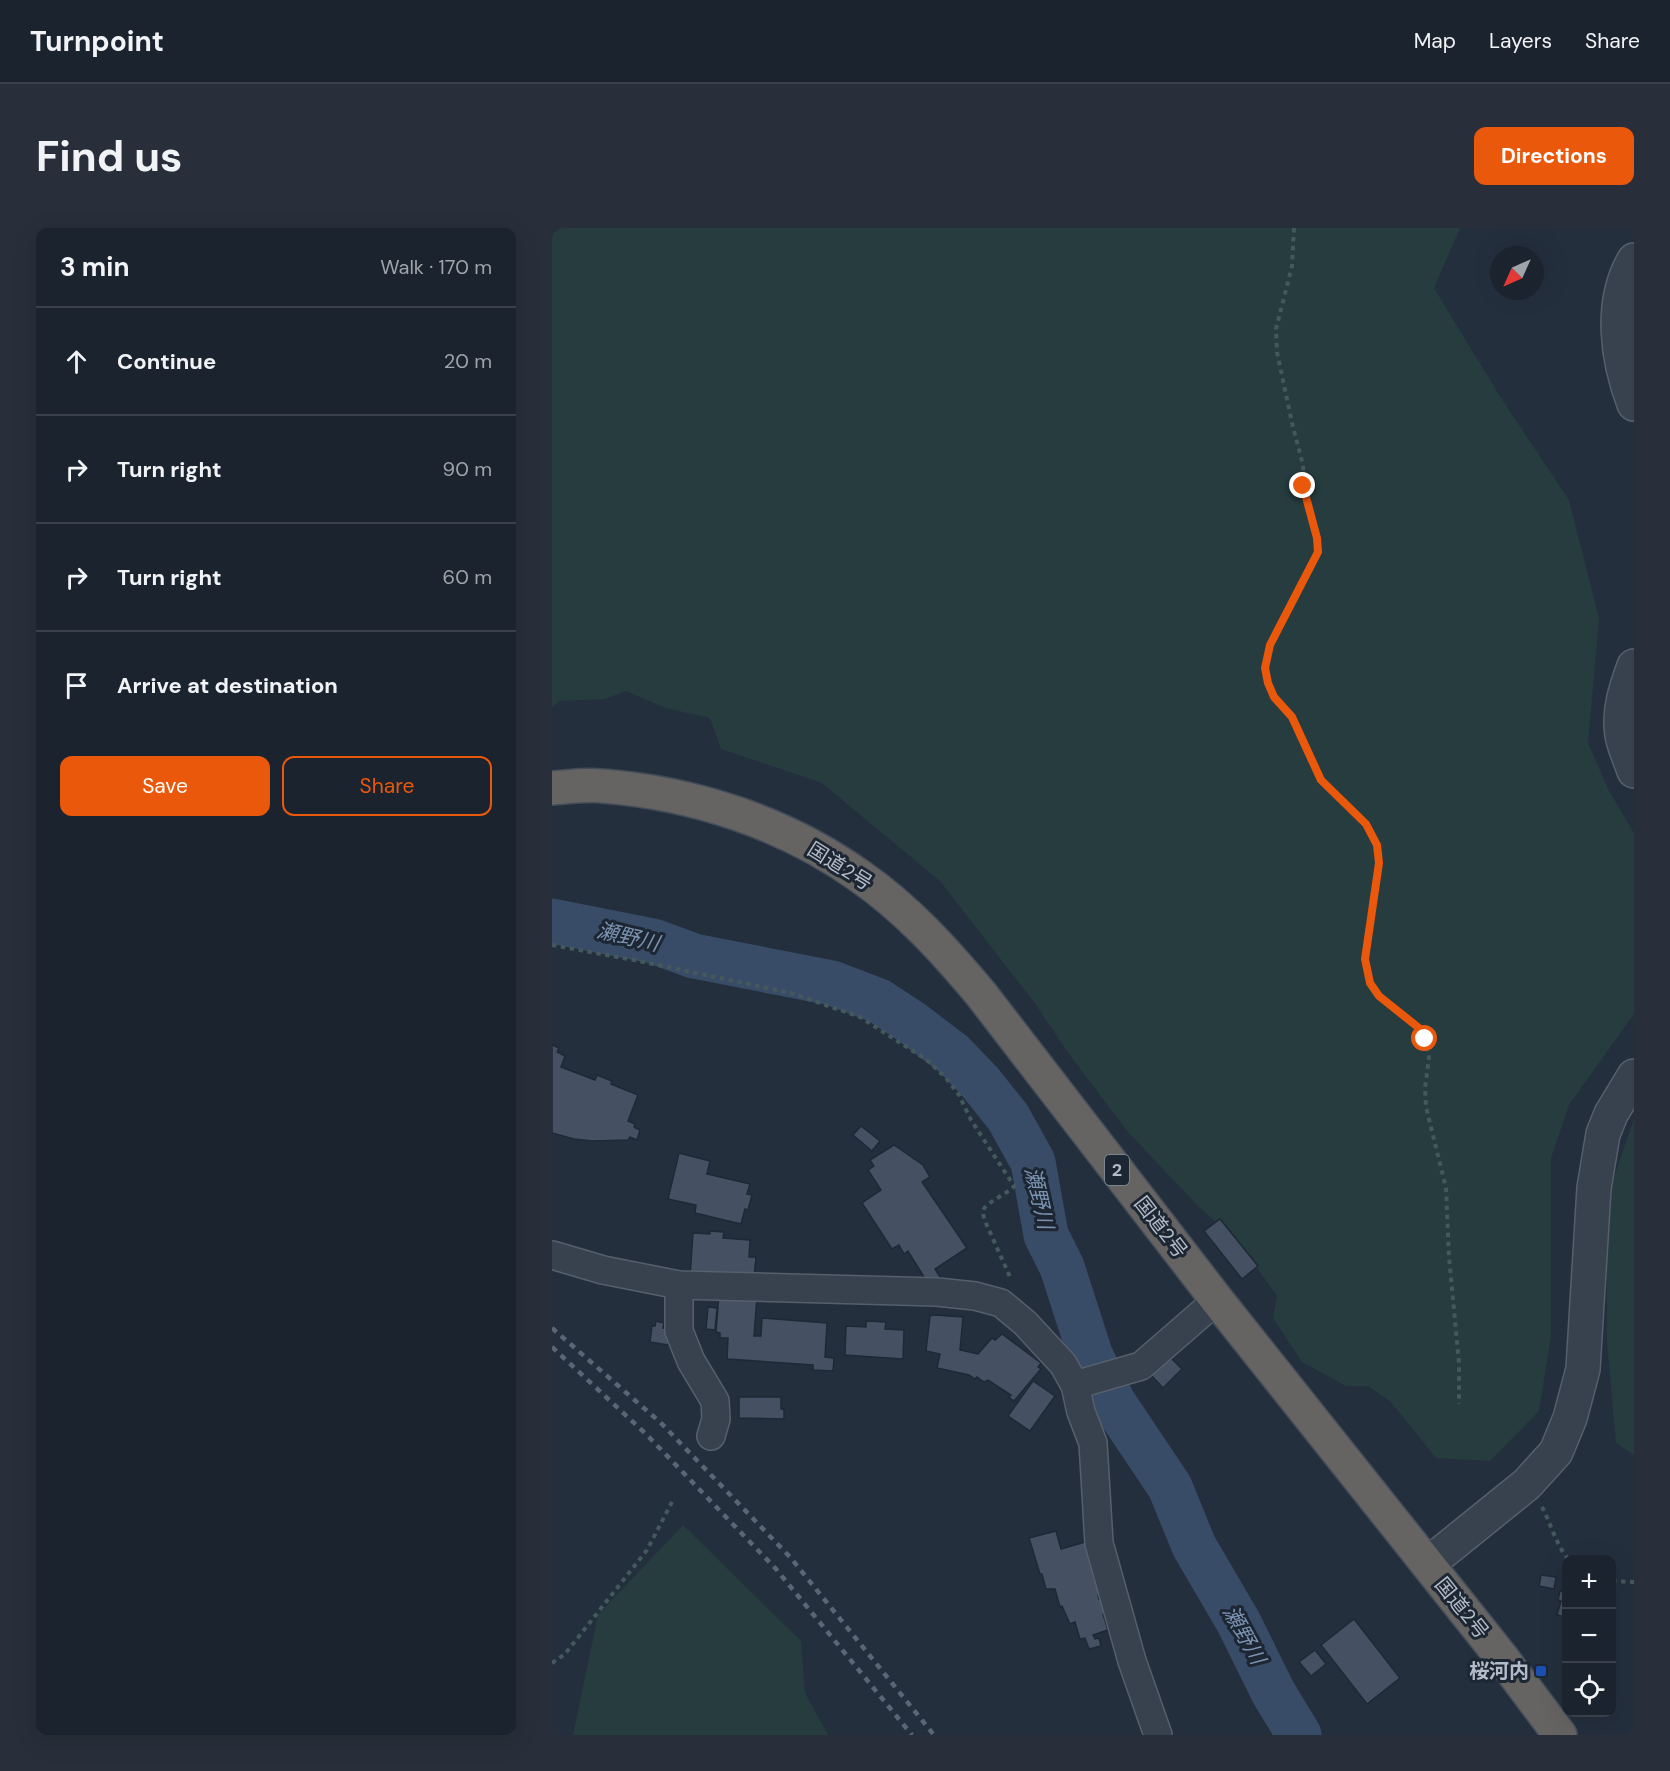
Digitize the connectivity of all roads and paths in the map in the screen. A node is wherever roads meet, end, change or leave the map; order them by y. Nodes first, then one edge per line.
1 (1294, 228) edge
2 (1634, 260) edge
3 (1634, 404) edge
4 (1634, 666) edge
5 (1634, 771) edge
6 (552, 788) edge
7 (552, 945) edge
8 (1634, 1076) edge
9 (552, 1255) edge
10 (679, 1285) junction
11 (1217, 1300) junction
12 (1015, 1314) junction
13 (1083, 1383) junction
14 (1459, 1404) dead end
15 (711, 1436) dead end
16 (1527, 1484) junction
17 (673, 1500) dead end
18 (1565, 1555) edge
19 (1428, 1564) junction
20 (1616, 1581) edge
21 (1634, 1582) edge
22 (552, 1663) edge
23 (1158, 1735) edge
24 (1560, 1735) edge

1 - 14 path
2 - 3 street
4 - 5 street
6 - 11 highway, 国道2号 / 2
7 - 12 path
8 - 16 street
9 - 10 street
10 - 12 street
10 - 15 street
11 - 13 street
11 - 19 highway, 国道2号 / 2
12 - 13 street
13 - 23 street
16 - 18 path
16 - 19 street
17 - 22 path
19 - 24 highway, 国道2号 / 2
20 - 21 path

